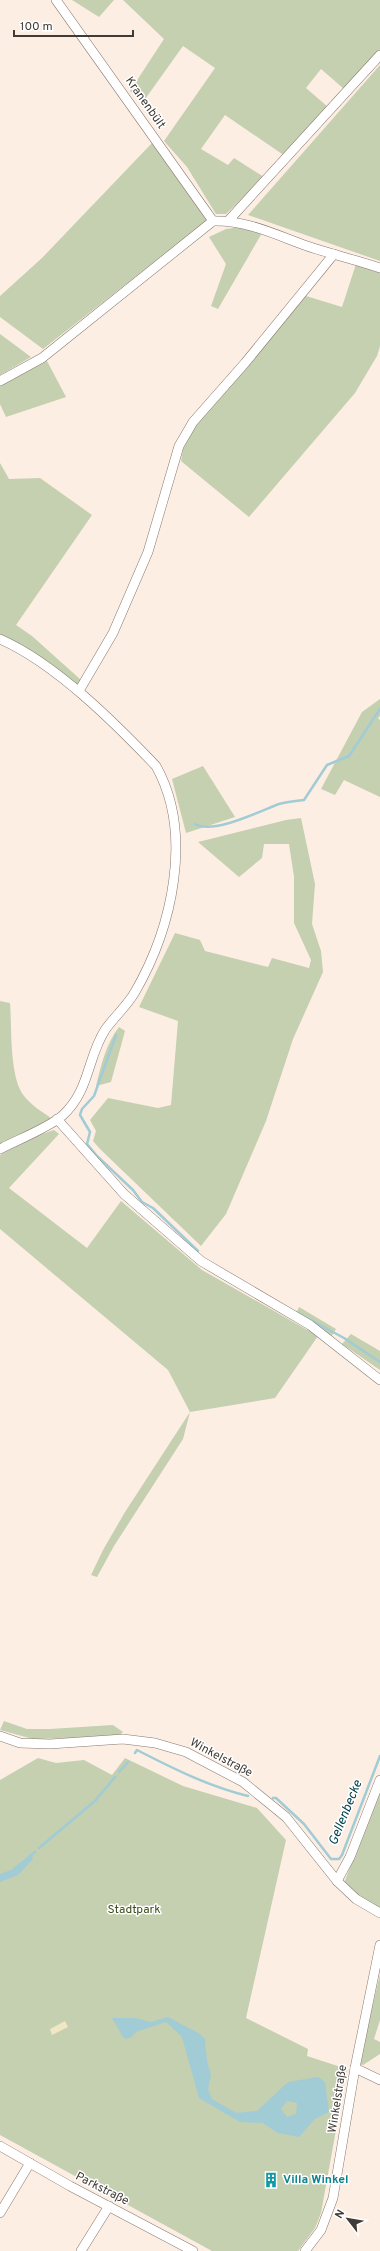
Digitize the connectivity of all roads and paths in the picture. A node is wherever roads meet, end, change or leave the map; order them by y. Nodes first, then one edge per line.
1 (56, 0) edge
2 (380, 55) edge
3 (213, 220) junction
4 (229, 220) junction
5 (334, 254) junction
6 (380, 268) edge
7 (0, 381) edge
8 (0, 639) edge
9 (79, 691) junction
10 (57, 1119) junction
11 (0, 1149) edge
12 (380, 1380) edge
13 (0, 1736) edge
14 (380, 1780) edge
15 (337, 1881) junction
16 (380, 1913) edge
17 (380, 1945) edge
18 (355, 2068) junction
19 (380, 2080) edge
20 (0, 2146) edge
21 (30, 2163) junction
22 (109, 2206) junction
23 (0, 2213) edge
24 (81, 2251) edge
25 (193, 2251) edge
26 (305, 2251) edge

1 - 3 street, Kranenbült
2 - 4 street
3 - 4 street
3 - 7 street
4 - 5 street
5 - 6 street
5 - 9 street
8 - 9 street
9 - 10 street
10 - 11 street
10 - 12 street
13 - 15 street, Winkelstraße
14 - 15 street
15 - 16 street, Winkelstraße
17 - 18 street, Winkelstraße
18 - 19 street
18 - 26 street, Winkelstraße
20 - 21 street, Parkstraße
21 - 22 street, Parkstraße
21 - 23 street
22 - 24 street
22 - 25 street, Parkstraße

